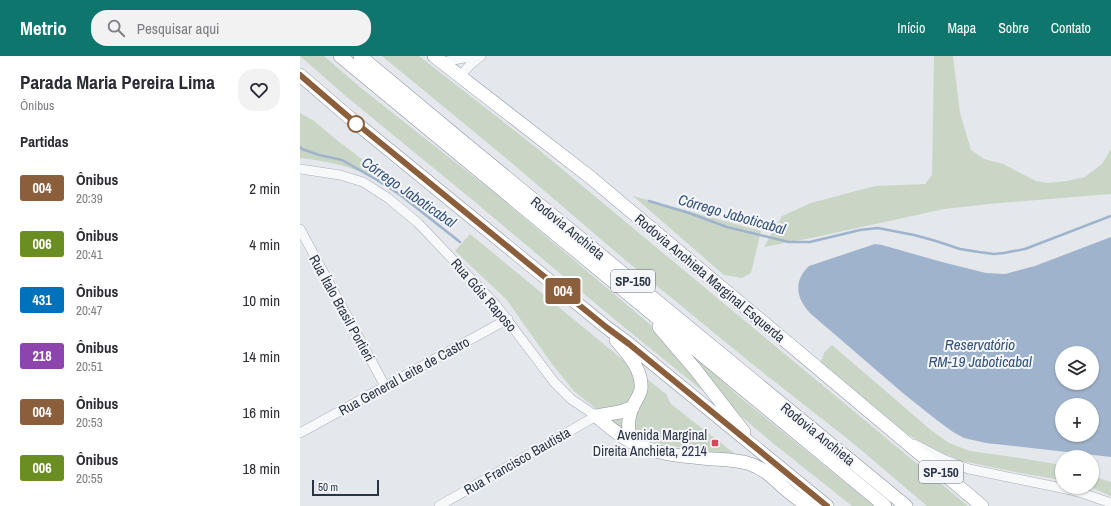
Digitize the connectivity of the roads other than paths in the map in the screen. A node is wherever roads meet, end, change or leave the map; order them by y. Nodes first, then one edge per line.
1 (340, 56) edge
2 (360, 56) edge
3 (475, 56) edge
4 (481, 56) edge
5 (438, 59) edge
6 (300, 75) edge
7 (460, 76) junction
8 (300, 168) edge
9 (300, 229) edge
10 (627, 292) junction
11 (508, 320) junction
12 (606, 327) junction
13 (385, 386) junction
14 (633, 407) junction
15 (596, 416) junction
16 (301, 430) edge
17 (900, 437) junction
18 (631, 442) junction
19 (758, 451) junction
20 (1111, 503) edge
21 (439, 506) edge
22 (827, 506) edge
23 (884, 506) edge
24 (906, 506) edge
25 (982, 506) edge

1 - 10 highway, Rodovia Anchieta / SP-150
2 - 24 highway, Rodovia Anchieta / SP-150
3 - 5 street
4 - 7 street
5 - 7 highway, Rodovia Anchieta Marginal Esquerda / SP-150
6 - 12 highway
7 - 17 highway, Rodovia Anchieta Marginal Esquerda / SP-150
8 - 11 street, Rua Góis Raposo
9 - 13 street, Rua Ítalo Brasil Portieri
10 - 19 highway
10 - 23 highway, Rodovia Anchieta / SP-150
11 - 13 street, Rua General Leite de Castro
11 - 15 street, Rua Góis Raposo
12 - 14 highway
12 - 19 highway
13 - 16 street, Rua General Leite de Castro
14 - 15 highway
14 - 18 highway
15 - 18 highway
15 - 21 street, Rua Francisco Bautista
17 - 20 street
17 - 25 highway, Rodovia Anchieta Marginal Esquerda / SP-150
18 - 22 highway
19 - 22 highway

